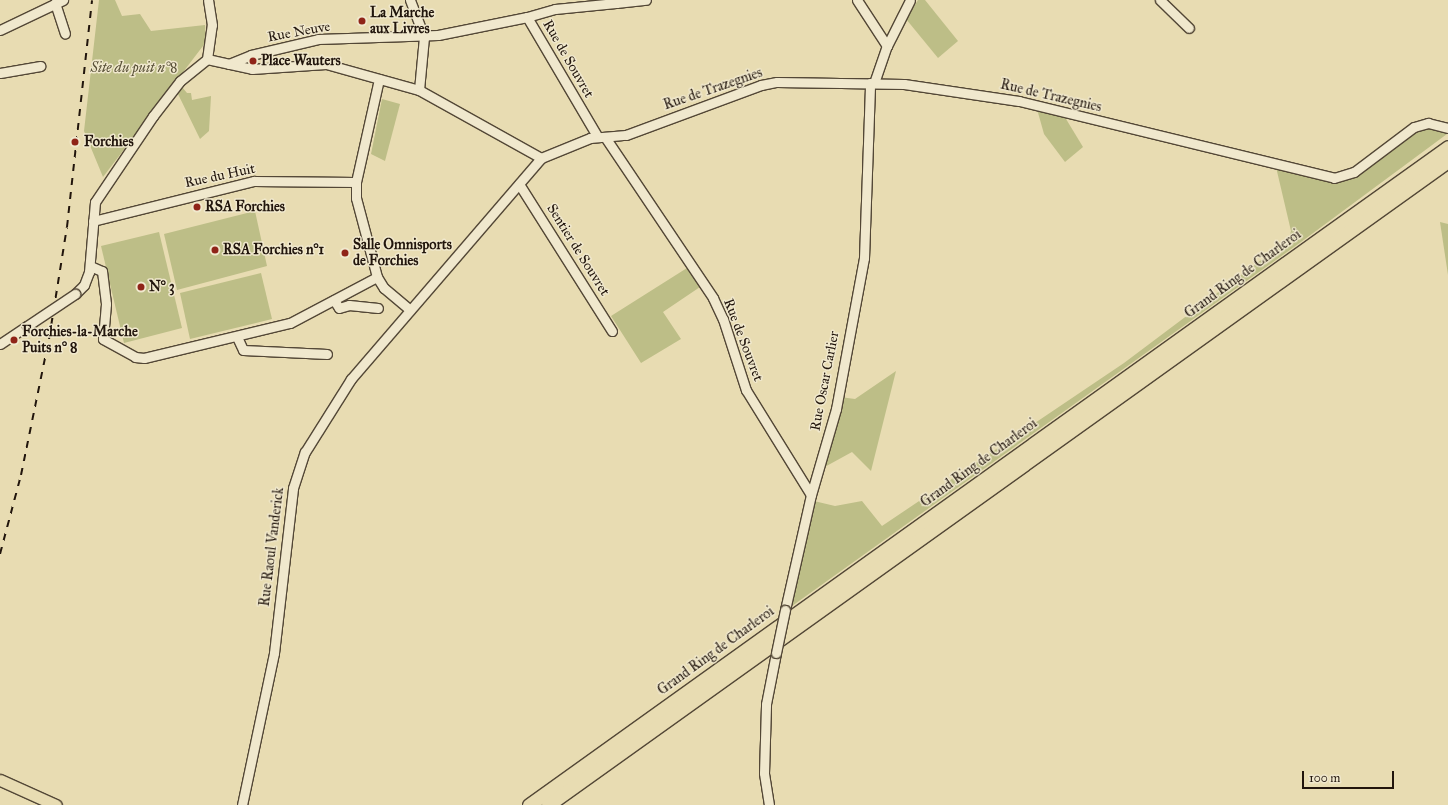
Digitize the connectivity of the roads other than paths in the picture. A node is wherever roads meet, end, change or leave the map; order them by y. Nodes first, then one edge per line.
1 (208, 0) edge
2 (410, 0) edge
3 (646, 0) edge
4 (857, 0) edge
5 (910, 0) edge
6 (1160, 0) edge
7 (59, 2) edge
8 (616, 2) edge
9 (527, 17) junction
10 (1190, 28) dead end
11 (0, 30) edge
12 (65, 33) dead end
13 (424, 37) junction
14 (887, 46) junction
15 (207, 59) junction
16 (229, 64) junction
17 (40, 66) dead end
18 (0, 73) edge
19 (379, 79) junction
20 (872, 83) junction
21 (419, 90) junction
22 (1448, 128) edge
23 (601, 137) junction
24 (1448, 147) edge
25 (541, 158) junction
26 (1448, 161) edge
27 (356, 182) junction
28 (519, 184) junction
29 (93, 221) junction
30 (90, 266) junction
31 (376, 277) junction
32 (334, 300) junction
33 (378, 308) dead end
34 (409, 309) junction
35 (612, 330) dead end
36 (237, 337) junction
37 (0, 344) edge
38 (327, 354) dead end
39 (811, 495) junction
40 (0, 780) edge
41 (56, 805) edge
42 (242, 805) edge
43 (529, 805) edge
44 (548, 805) edge
45 (769, 805) edge

1 - 15 street
2 - 13 street
3 - 8 street, Rue Neuve
4 - 14 street
5 - 14 street, Rue Oscar Carlier
6 - 10 street
7 - 11 street
7 - 12 street
8 - 9 street, Rue Neuve
9 - 13 street, Rue Neuve
9 - 23 street, Rue de Souvret
13 - 16 street, Rue Neuve
13 - 21 street
14 - 20 street, Rue Oscar Carlier
15 - 16 street
15 - 29 street
16 - 19 street
17 - 18 street
19 - 21 street
19 - 27 street
20 - 22 street, Rue de Trazegnies
20 - 23 street, Rue de Trazegnies
20 - 39 street, Rue Oscar Carlier
21 - 25 street
23 - 25 street, Rue de Trazegnies
23 - 39 street, Rue de Souvret
24 - 43 highway, Grand Ring de Charleroi
25 - 28 street, Rue Raoul Vanderick
26 - 44 highway, Grand Ring de Charleroi
27 - 29 street, Rue du Huit
27 - 31 street
28 - 34 street, Rue Raoul Vanderick
28 - 35 street, Sentier de Souvret
29 - 30 street
30 - 36 street
30 - 37 street, bridge
31 - 32 street
31 - 34 street
32 - 33 street
32 - 36 street
34 - 42 street, Rue Raoul Vanderick
36 - 38 street
39 - 45 street, Rue Oscar Carlier, bridge
40 - 41 main road

